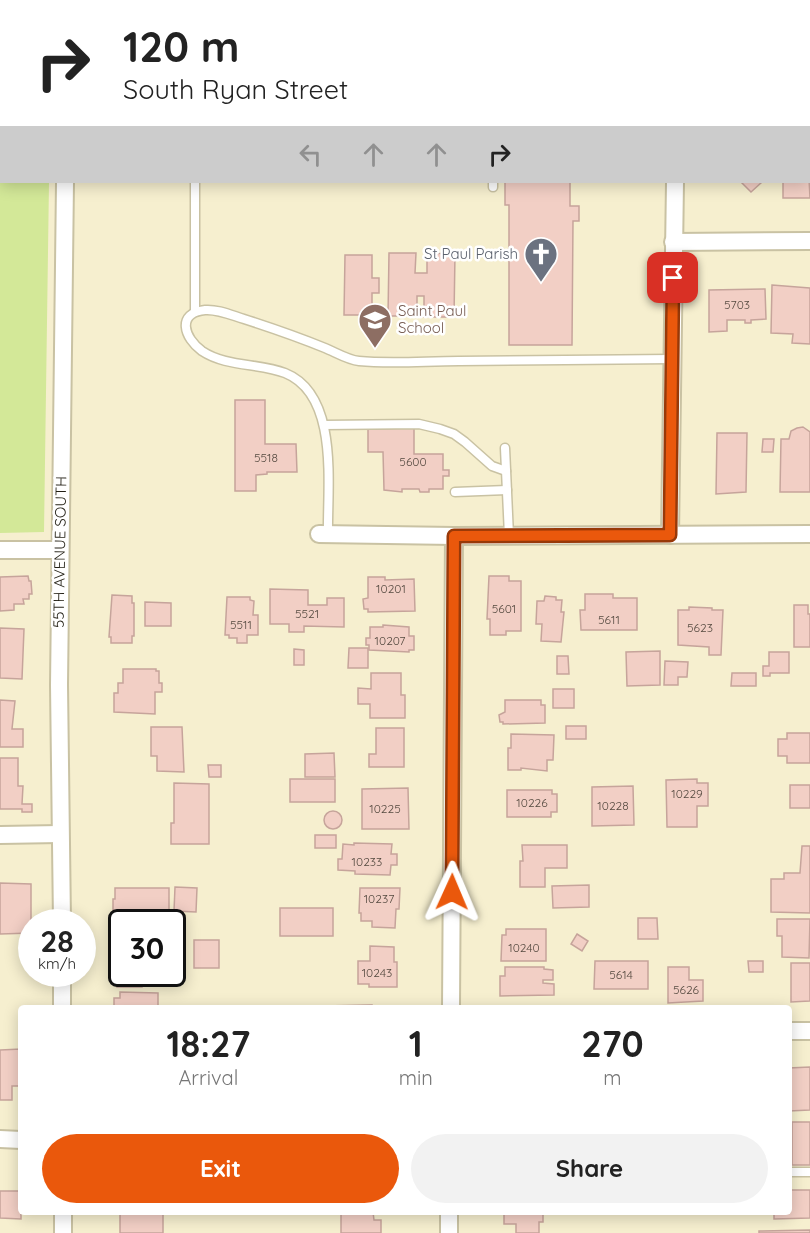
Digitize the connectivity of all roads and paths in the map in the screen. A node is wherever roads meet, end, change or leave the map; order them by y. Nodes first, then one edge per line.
1 (65, 183) edge
2 (195, 183) edge
3 (675, 183) edge
4 (810, 241) edge
5 (673, 242) junction
6 (195, 311) junction
7 (672, 359) junction
8 (324, 425) junction
9 (505, 448) dead end
10 (506, 471) junction
11 (507, 490) junction
12 (455, 492) dead end
13 (323, 534) joint
14 (810, 534) edge
15 (670, 535) junction
16 (454, 536) junction
17 (509, 536) junction
18 (0, 550) edge
19 (59, 550) junction
20 (60, 834) junction
21 (0, 835) edge
22 (62, 909) edge
23 (62, 987) edge
24 (62, 1005) edge
25 (451, 1005) edge
26 (792, 1031) edge
27 (810, 1031) edge
28 (0, 1139) edge
29 (18, 1140) edge
30 (792, 1172) edge
31 (810, 1172) edge
32 (63, 1215) edge
33 (449, 1215) edge
34 (63, 1233) edge
35 (449, 1233) edge

1 - 19 street, 55TH AVENUE SOUTH
2 - 6 lane
3 - 5 street
4 - 5 street
5 - 7 street
6 - 7 lane
6 - 8 lane
7 - 15 street
8 - 10 lane
8 - 13 lane
9 - 10 lane
10 - 11 lane
11 - 12 lane
11 - 17 lane
13 - 16 street
14 - 15 street
15 - 17 street
16 - 17 street
16 - 25 street
18 - 19 street
19 - 20 street, 55TH AVENUE SOUTH
20 - 21 street
20 - 22 street, 55TH AVENUE SOUTH
23 - 24 street
26 - 27 street
28 - 29 street
30 - 31 lane
32 - 34 street
33 - 35 street

